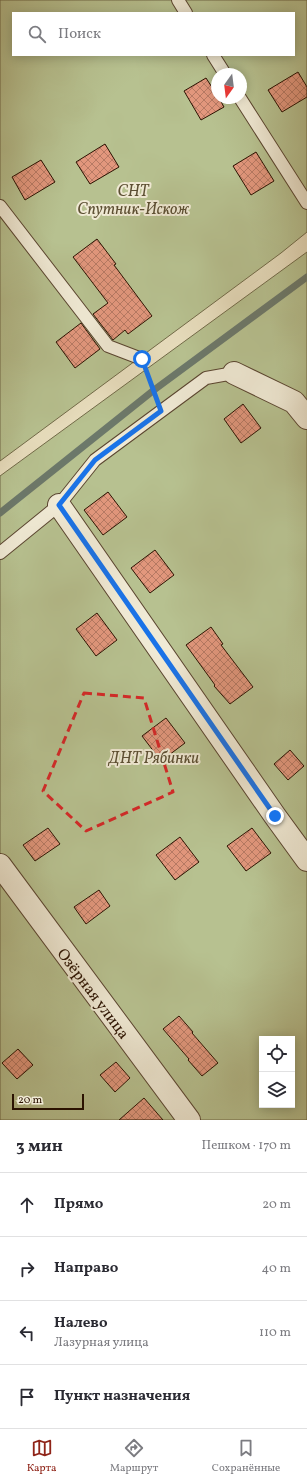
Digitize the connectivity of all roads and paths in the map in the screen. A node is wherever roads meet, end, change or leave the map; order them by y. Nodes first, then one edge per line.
1 (178, 0) edge
2 (185, 12) edge
3 (213, 56) edge
4 (221, 68) edge
5 (244, 104) edge
6 (307, 203) edge
7 (0, 206) edge
8 (142, 359) joint
9 (234, 373) joint
10 (161, 411) junction
11 (307, 418) edge
12 (59, 505) junction
13 (0, 553) edge
14 (307, 860) edge
15 (0, 865) edge
16 (189, 1120) edge

1 - 2 lane
3 - 4 lane
5 - 6 lane
7 - 8 lane
8 - 10 path
9 - 10 lane
9 - 11 street
10 - 12 lane
12 - 13 lane
12 - 14 street
15 - 16 street, Озёрная улица

